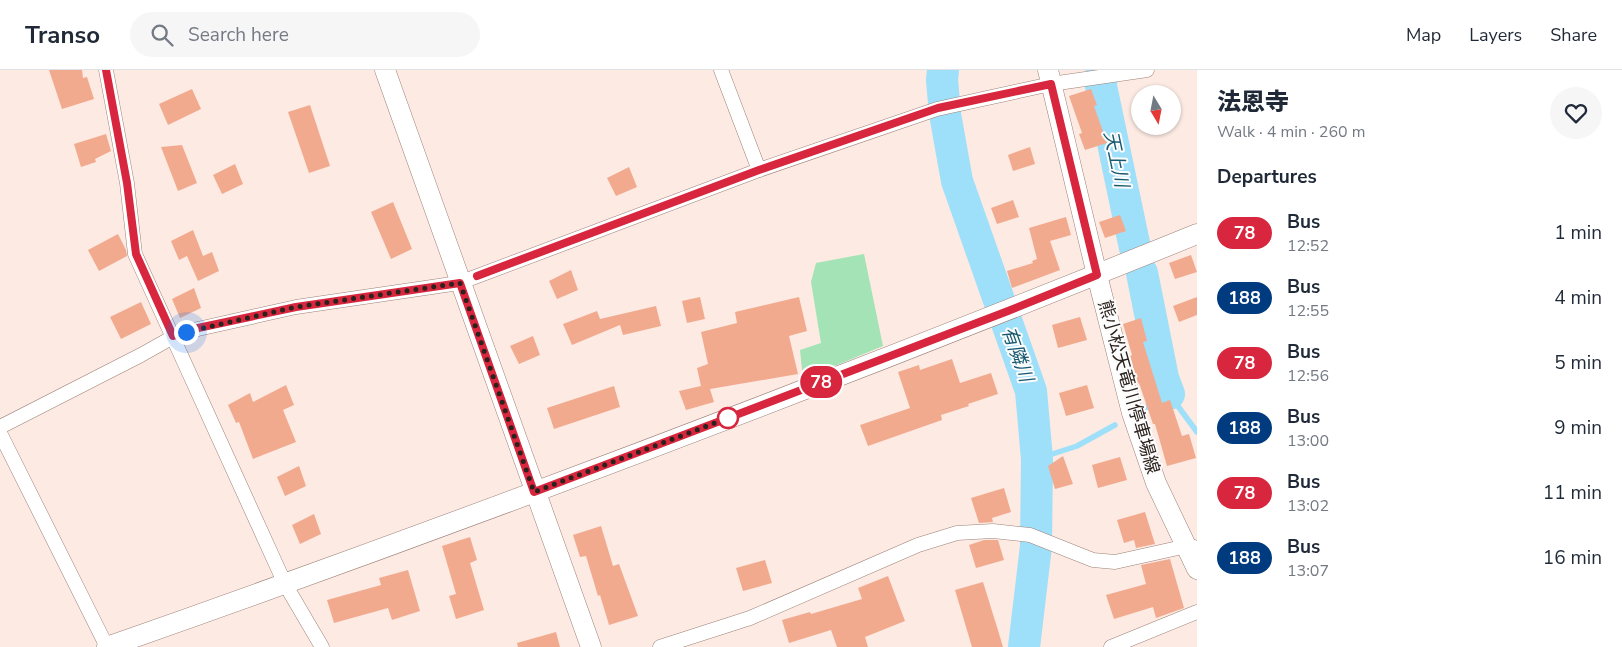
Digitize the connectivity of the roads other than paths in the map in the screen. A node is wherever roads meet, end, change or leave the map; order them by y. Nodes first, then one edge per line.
1 (106, 70) edge
2 (385, 70) edge
3 (721, 70) edge
4 (1146, 70) edge
5 (1049, 77) edge
6 (759, 170) junction
7 (1197, 234) edge
8 (1097, 275) junction
9 (460, 283) junction
10 (173, 336) junction
11 (0, 427) edge
12 (0, 433) edge
13 (534, 492) junction
14 (1192, 547) edge
15 (1197, 570) edge
16 (285, 584) junction
17 (1197, 612) edge
18 (107, 647) edge
19 (322, 647) edge
20 (591, 647) edge
21 (660, 647) edge
22 (1111, 647) edge

1 - 10 street
2 - 9 street
3 - 6 street
4 - 5 street
5 - 6 street
5 - 8 street, 熊小松天竜川停車場線
6 - 9 street
7 - 8 street
8 - 13 street
8 - 14 street, 熊小松天竜川停車場線
9 - 10 street
9 - 13 street
10 - 11 street
10 - 16 street
12 - 18 street
13 - 16 street
13 - 20 street
14 - 15 street, 熊小松天竜川停車場線
14 - 21 street
16 - 18 street
16 - 19 street
17 - 22 street

